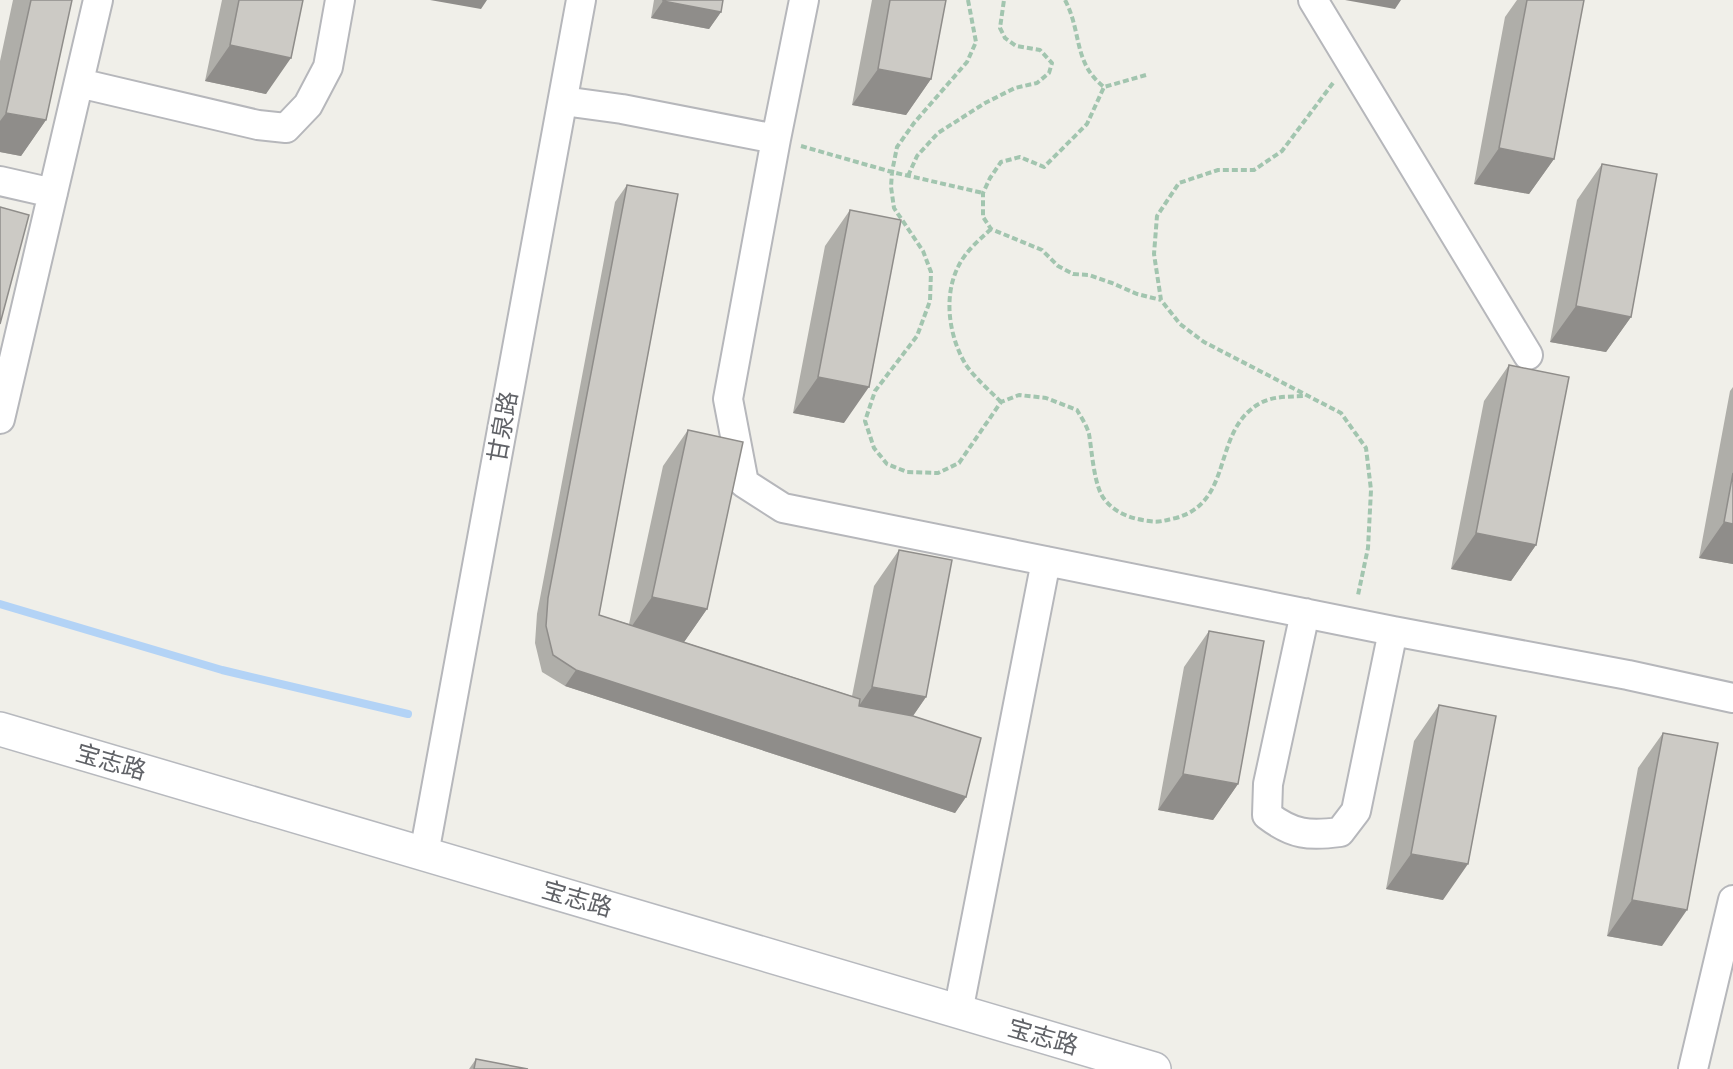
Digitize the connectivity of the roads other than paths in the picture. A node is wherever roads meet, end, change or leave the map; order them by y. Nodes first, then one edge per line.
1 (98, 0) edge
2 (340, 0) edge
3 (581, 0) edge
4 (804, 0) edge
5 (1313, 0) edge
6 (79, 82) junction
7 (563, 101) junction
8 (776, 139) junction
9 (0, 181) edge
10 (53, 193) junction
11 (1528, 355) dead end
12 (0, 419) edge
13 (1046, 561) junction
14 (1305, 613) junction
15 (1393, 631) junction
16 (1733, 698) edge
17 (0, 729) edge
18 (424, 854) junction
19 (1733, 900) edge
20 (958, 1012) junction
21 (1154, 1069) edge
22 (1694, 1069) edge

1 - 6 street
2 - 6 street
3 - 7 street, 甘泉路
4 - 8 street
5 - 11 street
6 - 10 street
7 - 8 street
7 - 18 street, 甘泉路
8 - 13 street
9 - 10 street
10 - 12 street
13 - 14 street
13 - 20 street
14 - 15 street
14 - 15 street
15 - 16 street
17 - 18 street, 宝志路
18 - 20 street, 宝志路
19 - 22 street
20 - 21 street, 宝志路

